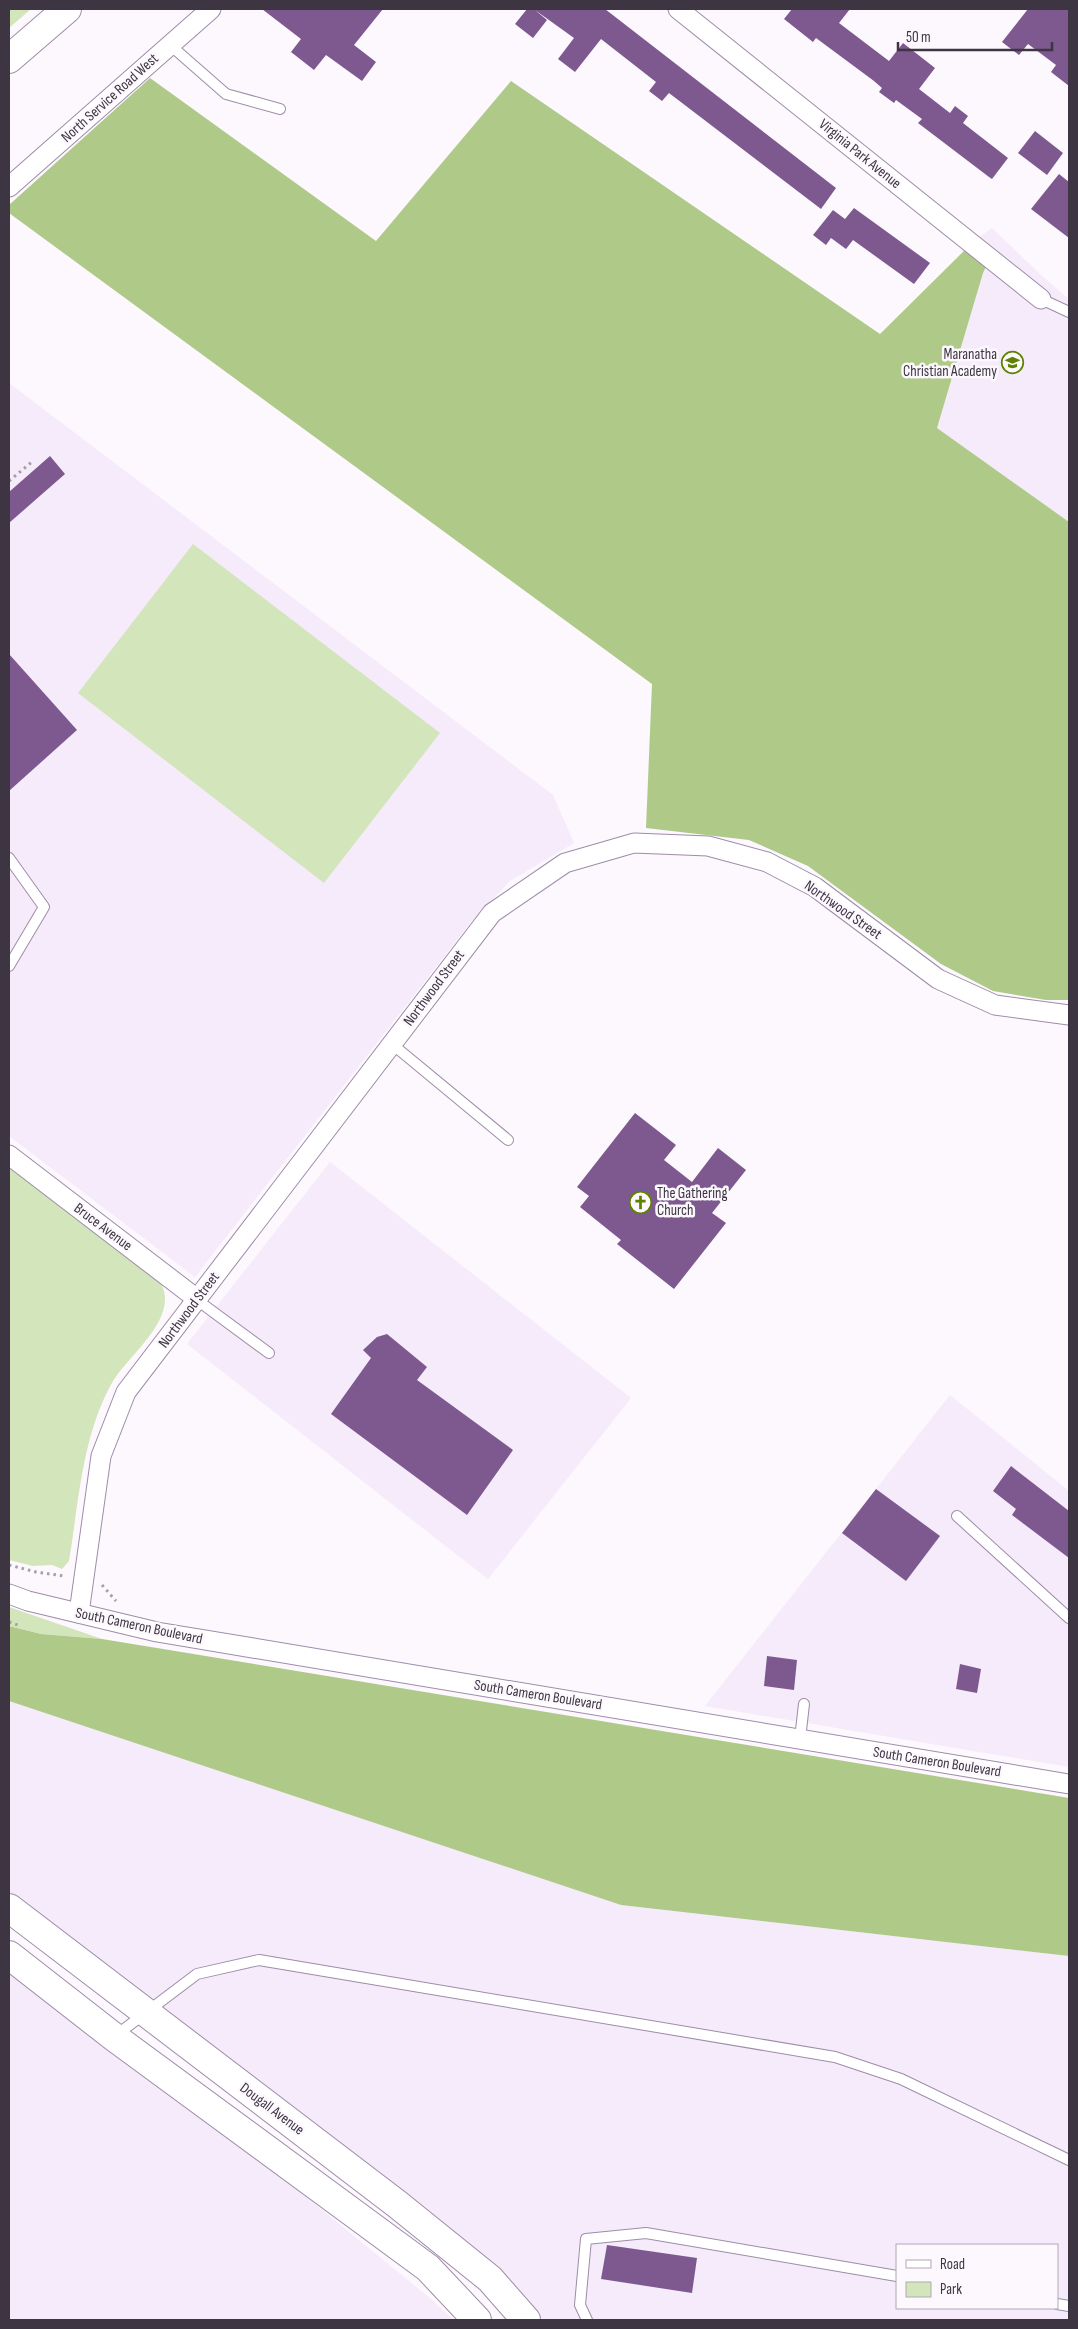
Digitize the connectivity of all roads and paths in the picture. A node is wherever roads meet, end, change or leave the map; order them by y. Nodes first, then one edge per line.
1 (67, 9) edge
2 (211, 9) edge
3 (678, 9) edge
4 (169, 44) junction
5 (9, 60) edge
6 (280, 109) dead end
7 (9, 187) edge
8 (1041, 299) joint
9 (1069, 312) edge
10 (33, 461) dead end
11 (9, 481) edge
12 (9, 858) edge
13 (9, 966) edge
14 (1069, 1015) edge
15 (392, 1044) junction
16 (508, 1140) dead end
17 (9, 1155) edge
18 (197, 1299) junction
19 (269, 1353) dead end
20 (957, 1516) dead end
21 (9, 1565) edge
22 (54, 1574) dead end
23 (9, 1594) edge
24 (79, 1613) junction
25 (1069, 1618) edge
26 (9, 1622) edge
27 (21, 1626) dead end
28 (804, 1704) dead end
29 (800, 1739) junction
30 (1069, 1784) edge
31 (9, 1908) edge
32 (9, 1955) edge
33 (145, 2012) junction
34 (114, 2037) junction
35 (1069, 2160) edge
36 (896, 2276) edge
37 (477, 2320) edge
38 (526, 2320) edge
39 (587, 2320) edge

1 - 5 main road
2 - 4 street, North Service Road West
3 - 8 street, Virginia Park Avenue
4 - 6 lane
4 - 7 street, North Service Road West
8 - 9 lane
10 - 11 path
12 - 13 lane
14 - 15 street, Northwood Street
15 - 16 lane
15 - 18 street, Northwood Street
17 - 18 street, Bruce Avenue
18 - 19 lane
18 - 24 street, Northwood Street
20 - 25 lane
21 - 22 path
23 - 24 street, South Cameron Boulevard
24 - 29 street, South Cameron Boulevard
26 - 27 path
28 - 29 lane
29 - 30 street, South Cameron Boulevard
31 - 33 main road, Dougall Avenue
32 - 34 main road
33 - 34 lane
33 - 35 lane
33 - 38 main road, Dougall Avenue
34 - 37 main road
36 - 39 lane

